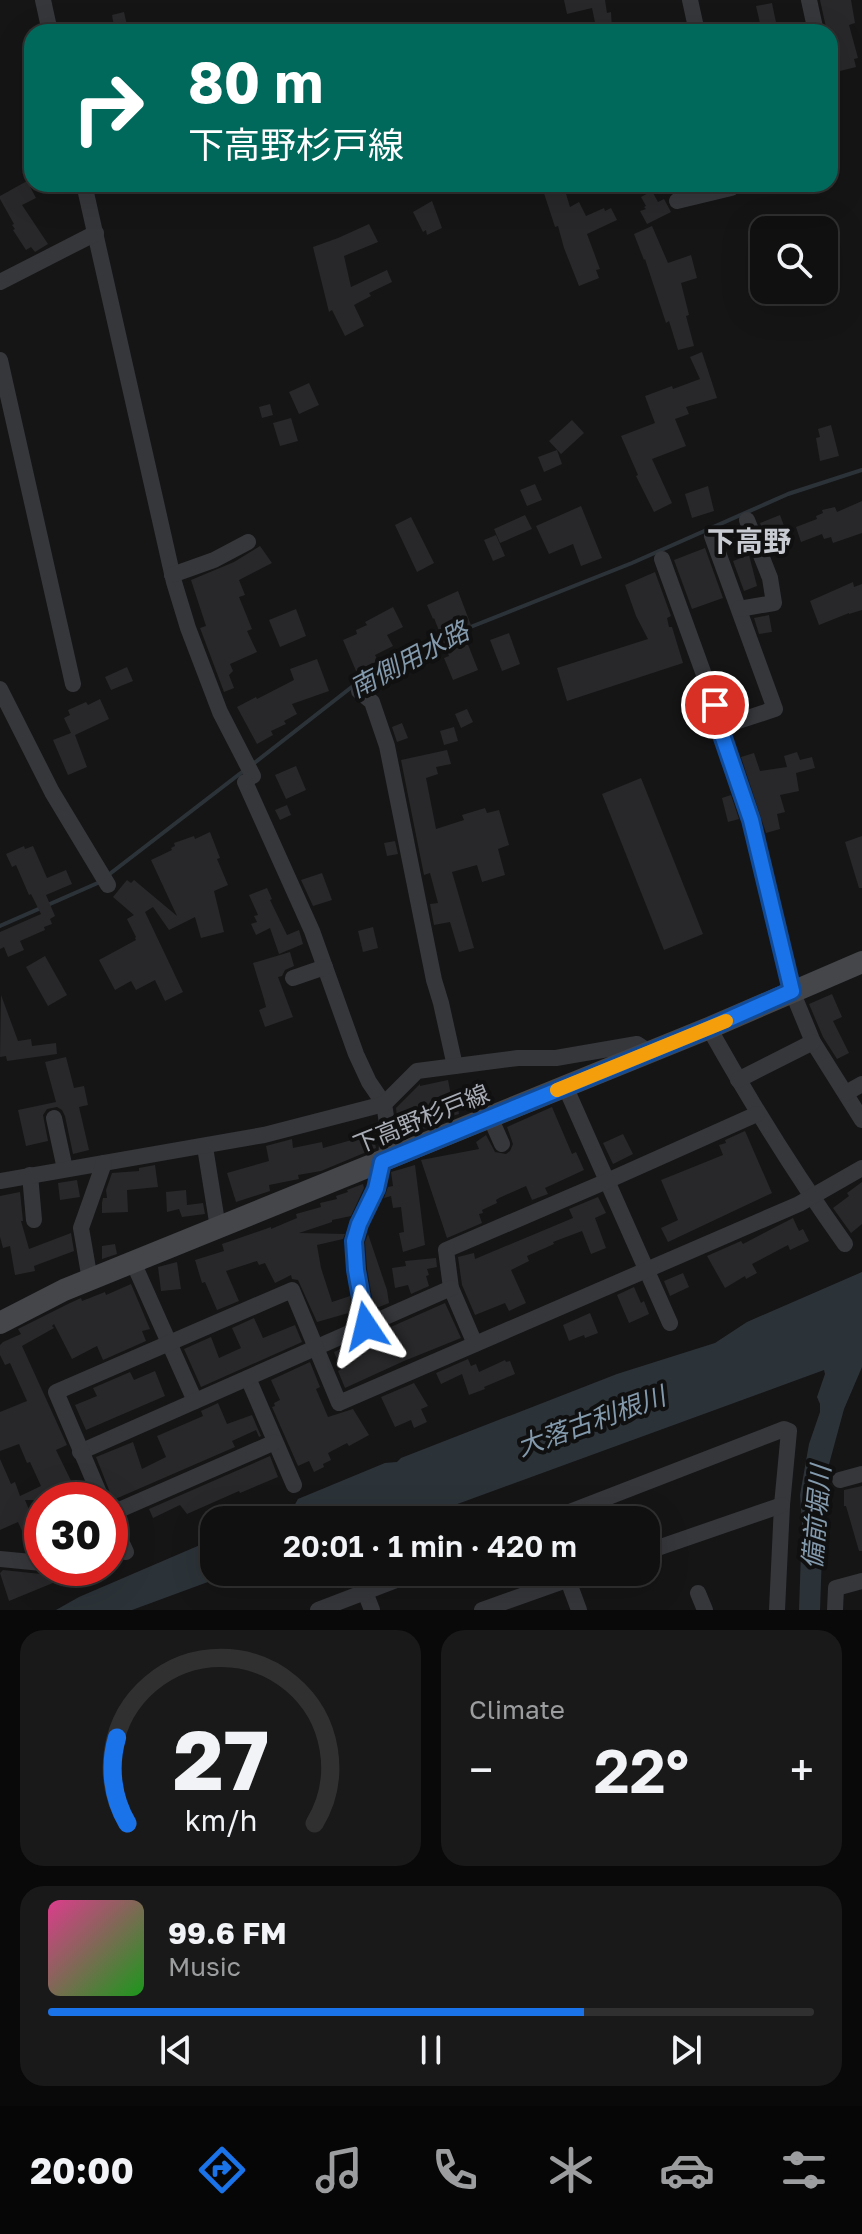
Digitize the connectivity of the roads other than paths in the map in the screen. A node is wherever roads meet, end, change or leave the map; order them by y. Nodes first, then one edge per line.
1 (43, 0) edge
2 (690, 0) edge
3 (809, 0) edge
4 (48, 24) edge
5 (695, 24) edge
6 (814, 24) edge
7 (86, 192) edge
8 (714, 192) edge
9 (677, 201) dead end
10 (96, 233) junction
11 (0, 282) edge
12 (0, 360) edge
13 (747, 520) dead end
14 (712, 536) dead end
15 (248, 542) dead end
16 (662, 559) dead end
17 (172, 575) junction
18 (739, 609) junction
19 (73, 684) dead end
20 (0, 689) edge
21 (359, 691) dead end
22 (17, 722) junction
23 (720, 727) junction
24 (0, 730) edge
25 (108, 885) dead end
26 (862, 962) edge
27 (325, 967) junction
28 (293, 978) dead end
29 (792, 991) junction
30 (709, 1028) junction
31 (813, 1042) junction
32 (649, 1052) junction
33 (455, 1066) junction
34 (738, 1080) junction
35 (862, 1084) edge
36 (565, 1086) junction
37 (846, 1093) junction
38 (384, 1104) junction
39 (757, 1114) junction
40 (490, 1117) junction
41 (54, 1118) dead end
42 (862, 1120) edge
43 (502, 1144) dead end
44 (205, 1147) junction
45 (384, 1161) junction
46 (104, 1163) junction
47 (862, 1168) edge
48 (65, 1169) junction
49 (30, 1175) junction
50 (0, 1181) edge
51 (607, 1181) junction
52 (811, 1198) junction
53 (34, 1220) dead end
54 (218, 1228) junction
55 (845, 1244) dead end
56 (133, 1262) junction
57 (646, 1269) junction
58 (90, 1280) junction
59 (451, 1288) junction
60 (0, 1323) edge
61 (670, 1323) dead end
62 (366, 1326) junction
63 (169, 1344) junction
64 (475, 1344) junction
65 (316, 1348) junction
66 (248, 1378) junction
67 (195, 1401) junction
68 (275, 1442) junction
69 (80, 1452) junction
70 (862, 1474) edge
71 (840, 1480) dead end
72 (94, 1482) edge
73 (294, 1485) dead end
74 (782, 1505) junction
75 (585, 1506) edge
76 (128, 1508) edge
77 (660, 1547) edge
78 (0, 1559) edge
79 (24, 1561) edge
80 (862, 1581) edge
81 (381, 1586) edge
82 (541, 1586) edge
83 (570, 1586) edge
84 (365, 1592) junction
85 (698, 1593) dead end
86 (318, 1610) edge
87 (372, 1610) edge
88 (482, 1610) edge
89 (579, 1610) edge
90 (705, 1610) edge
91 (777, 1610) edge
92 (835, 1610) edge

1 - 4 street
2 - 5 street
3 - 6 street
7 - 10 street
8 - 9 street
10 - 11 street
10 - 17 street
12 - 19 street
13 - 18 street
14 - 18 street
15 - 17 street
16 - 23 street
17 - 27 street
18 - 23 street
20 - 22 street
21 - 33 street
22 - 24 street
22 - 25 street
23 - 29 street
26 - 29 main road, 下高野杉戸線
27 - 28 street
27 - 38 street
29 - 30 main road, 下高野杉戸線
29 - 31 street
30 - 32 main road, 下高野杉戸線
30 - 34 street
31 - 34 street
31 - 37 street
32 - 33 street
32 - 36 main road, 下高野杉戸線
33 - 38 street
34 - 39 street
35 - 37 street
36 - 40 main road, 下高野杉戸線
36 - 51 street
37 - 42 street
38 - 44 street
38 - 45 street
39 - 51 street
39 - 52 street
40 - 43 street
40 - 45 main road, 下高野杉戸線
41 - 48 street
44 - 46 street
44 - 54 street
45 - 54 main road, 下高野杉戸線
45 - 62 street
46 - 48 street
46 - 58 street
47 - 52 street
48 - 49 street
49 - 50 street
49 - 53 street
51 - 57 street
51 - 59 street
52 - 55 street
52 - 57 street
54 - 56 main road, 下高野杉戸線
56 - 58 main road, 下高野杉戸線
56 - 63 street
57 - 61 street
57 - 64 street
58 - 60 main road, 下高野杉戸線
59 - 62 street
59 - 64 street
62 - 65 street
63 - 65 street
63 - 67 street
63 - 69 street
64 - 65 street
65 - 66 street
66 - 67 street
66 - 68 street
67 - 69 street
68 - 73 street
68 - 76 street
69 - 72 street
70 - 71 street
74 - 75 street
74 - 77 street
74 - 91 street
78 - 79 street
80 - 92 street
81 - 84 street
82 - 88 street
83 - 89 street
84 - 86 street
84 - 87 street
85 - 90 street

